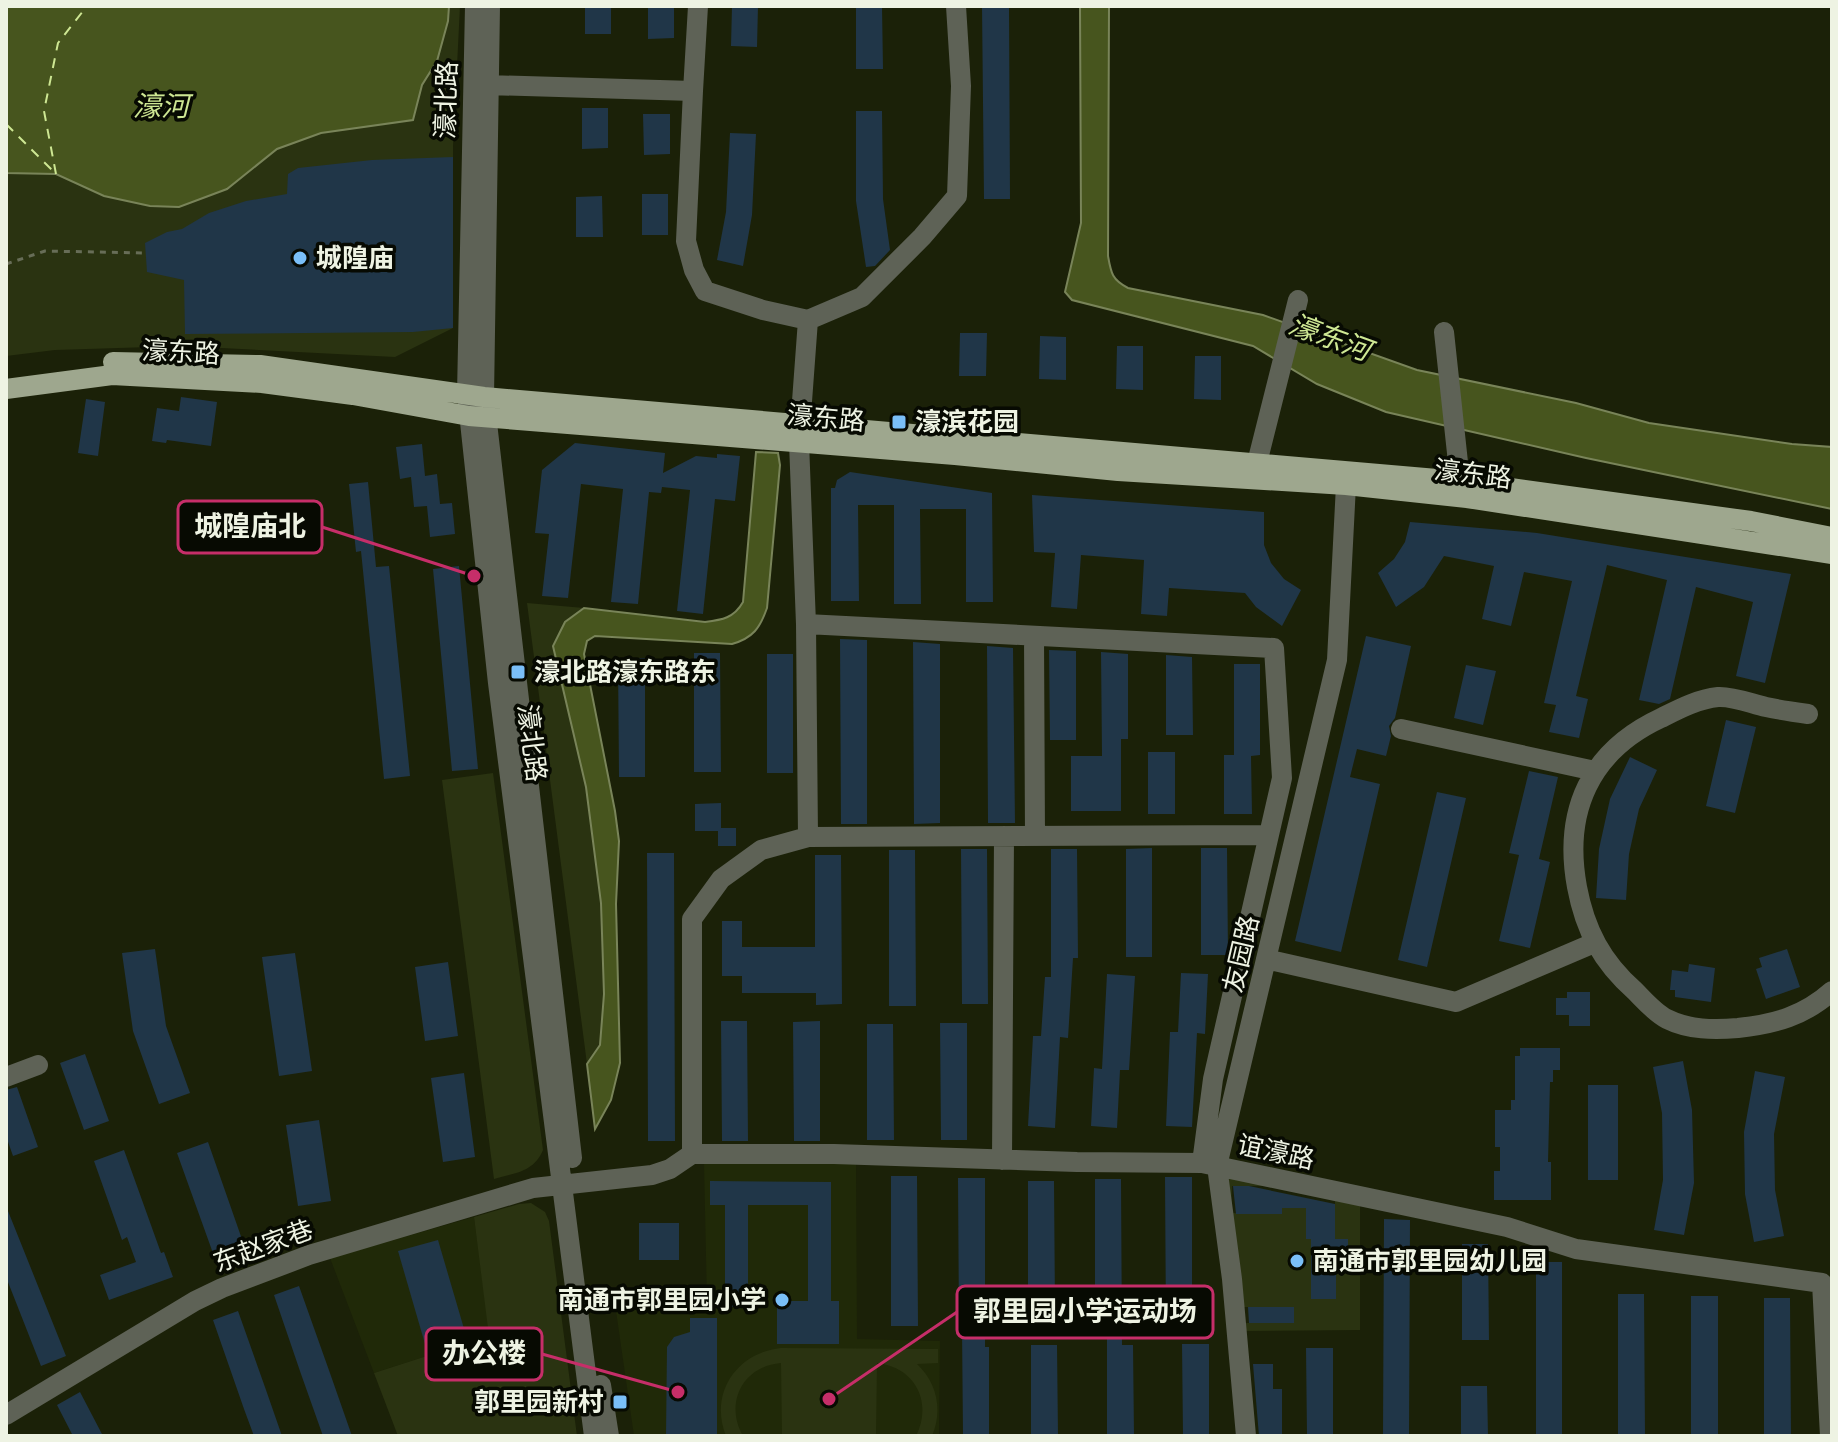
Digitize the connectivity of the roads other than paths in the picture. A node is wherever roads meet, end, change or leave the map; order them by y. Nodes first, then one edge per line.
1 (475, 6) edge
2 (490, 6) edge
3 (698, 6) edge
4 (956, 6) edge
5 (487, 85) junction
6 (693, 91) junction
7 (1296, 307) dead end
8 (808, 320) junction
9 (1444, 332) dead end
10 (6, 376) edge
11 (6, 389) edge
12 (476, 406) junction
13 (800, 434) junction
14 (1257, 463) junction
15 (1460, 481) junction
16 (1346, 485) junction
17 (1832, 537) edge
18 (1832, 554) edge
19 (806, 624) junction
20 (1034, 636) junction
21 (1808, 714) dead end
22 (1401, 729) dead end
23 (1595, 771) junction
24 (1268, 835) junction
25 (1004, 836) junction
26 (1035, 836) junction
27 (808, 837) junction
28 (1594, 943) junction
29 (1266, 959) junction
30 (1832, 991) edge
31 (38, 1065) dead end
32 (6, 1077) edge
33 (692, 1154) junction
34 (1002, 1160) junction
35 (1210, 1165) junction
36 (568, 1183) junction
37 (1831, 1407) edge
38 (6, 1415) edge
39 (594, 1436) edge
40 (609, 1436) edge
41 (1246, 1436) edge
42 (1830, 1436) edge

1 - 12 street, 濠北路
2 - 5 street, 濠北路
3 - 6 street
4 - 8 street
5 - 6 street
5 - 12 street, 濠北路
6 - 8 street
7 - 14 street
8 - 13 street
9 - 15 street
10 - 12 main road, 濠东路
11 - 12 main road, 濠东路
12 - 13 main road, 濠东路
12 - 36 street, 濠北路
13 - 14 main road, 濠东路
13 - 16 main road, 濠东路
13 - 19 street
14 - 15 main road, 濠东路
15 - 17 main road, 濠东路
16 - 18 main road, 濠东路
16 - 29 street, 友园路
19 - 20 street
19 - 27 street
20 - 24 street
20 - 26 street
21 - 23 street
22 - 23 street
23 - 28 street
24 - 26 street
24 - 35 street
25 - 26 street
25 - 27 street
25 - 34 street
27 - 33 street
28 - 29 street
28 - 30 street
29 - 35 street, 友园路
31 - 32 street
33 - 34 street, 谊濠路
33 - 36 street, 谊濠路
34 - 35 street, 谊濠路
35 - 37 street, 谊濠路
35 - 41 street, 友园路
36 - 38 street, 东赵家巷
36 - 39 street, 濠北路
36 - 40 street, 濠北路
37 - 42 street, 谊濠路

